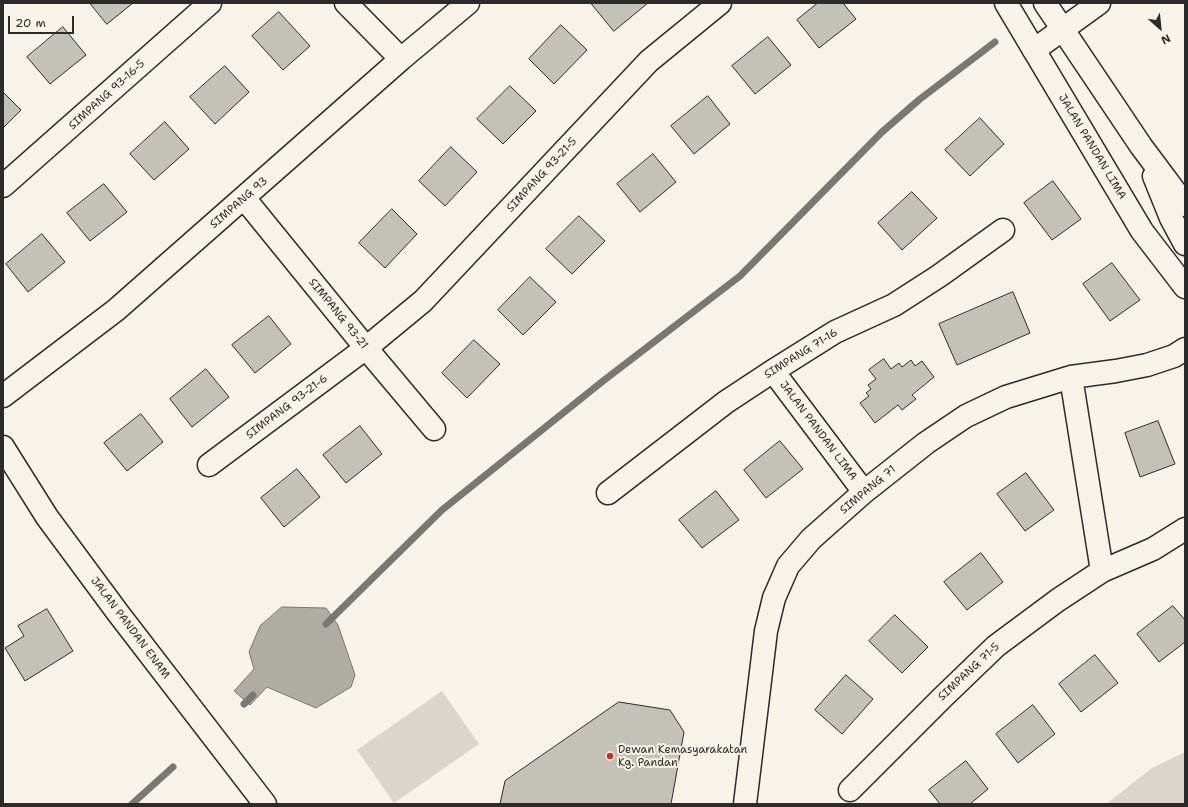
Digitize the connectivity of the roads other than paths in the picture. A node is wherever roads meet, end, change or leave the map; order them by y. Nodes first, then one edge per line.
1 (210, 3) edge
2 (346, 3) edge
3 (468, 3) edge
4 (720, 3) edge
5 (1006, 3) edge
6 (1045, 3) edge
7 (1099, 3) edge
8 (1062, 30) junction
9 (1034, 50) junction
10 (401, 59) junction
11 (1141, 146) junction
12 (3, 186) edge
13 (244, 198) junction
14 (1185, 205) edge
15 (1003, 230) dead end
16 (1185, 244) edge
17 (1185, 287) edge
18 (366, 348) junction
19 (1185, 349) edge
20 (773, 371) junction
21 (1071, 377) junction
22 (3, 396) edge
23 (434, 429) dead end
24 (3, 447) edge
25 (209, 465) dead end
26 (864, 492) junction
27 (608, 493) dead end
28 (1185, 529) edge
29 (1102, 571) junction
30 (850, 790) dead end
31 (265, 804) edge
32 (745, 804) edge

1 - 12 street, SIMPANG 93-16-5
2 - 10 street
3 - 10 street, SIMPANG 93
4 - 18 street, SIMPANG 93-21-5
5 - 9 street, JALAN PANDAN LIMA
6 - 8 street
7 - 8 street
8 - 9 street
8 - 11 street
9 - 17 street, JALAN PANDAN LIMA
10 - 13 street, SIMPANG 93
11 - 14 street
11 - 16 street
13 - 18 street, SIMPANG 93-21
13 - 22 street, SIMPANG 93
15 - 20 street, SIMPANG 71-16
18 - 23 street, SIMPANG 93-21
18 - 25 street, SIMPANG 93-21-6
19 - 21 street, SIMPANG 71
20 - 26 street, JALAN PANDAN LIMA
20 - 27 street, SIMPANG 71-16
21 - 26 street, SIMPANG 71
21 - 29 street
24 - 31 street, JALAN PANDAN ENAM
26 - 32 street, SIMPANG 71
28 - 29 street, SIMPANG 71-5
29 - 30 street, SIMPANG 71-5

